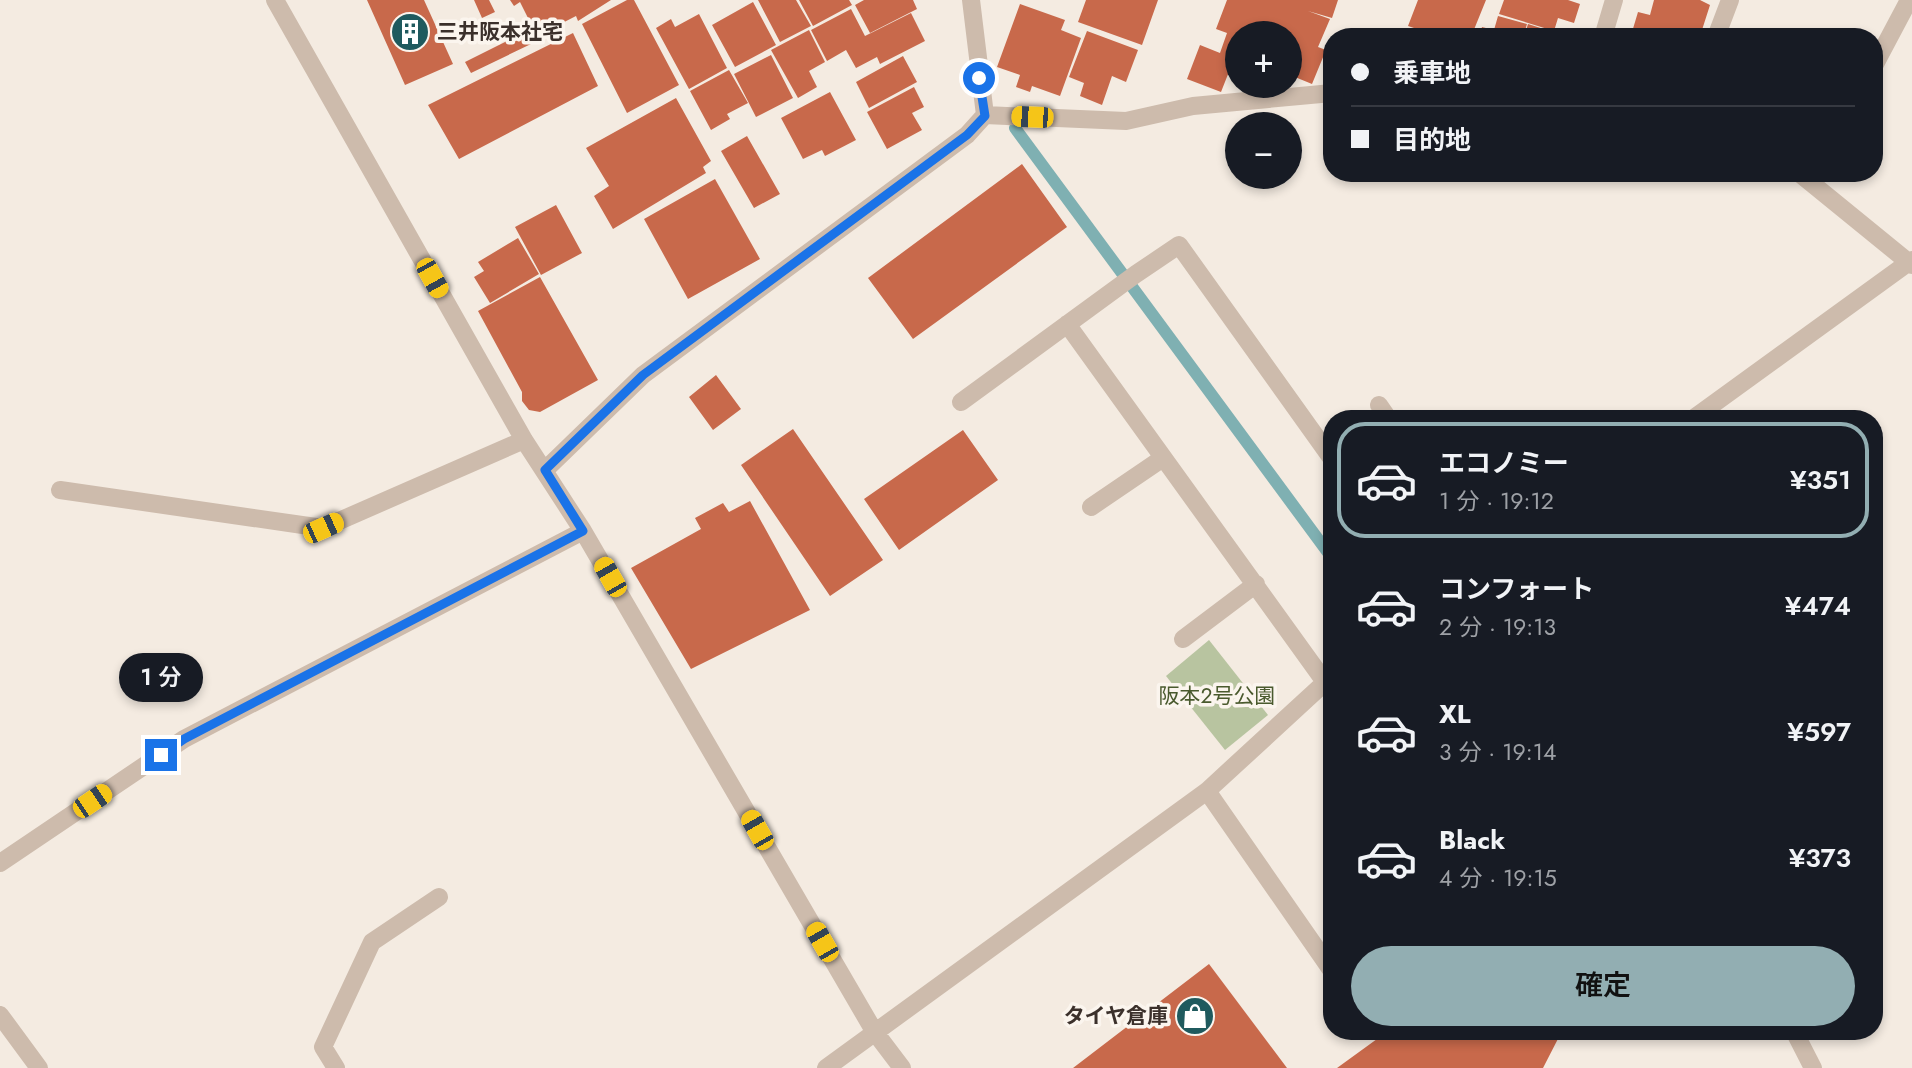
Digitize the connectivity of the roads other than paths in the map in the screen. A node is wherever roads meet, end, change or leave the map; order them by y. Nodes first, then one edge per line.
1 (275, 0) edge
2 (971, 0) edge
3 (1614, 0) edge
4 (1730, 0) edge
5 (1909, 0) edge
6 (1606, 28) edge
7 (1719, 28) edge
8 (1883, 49) edge
9 (1323, 94) edge
10 (985, 116) junction
11 (1821, 182) edge
12 (1911, 263) edge
13 (1068, 324) junction
14 (961, 402) dead end
15 (1706, 410) edge
16 (524, 440) junction
17 (1323, 446) edge
18 (1163, 458) junction
19 (545, 470) junction
20 (60, 490) dead end
21 (1091, 507) dead end
22 (583, 531) junction
23 (1256, 584) junction
24 (1182, 639) dead end
25 (1323, 672) edge
26 (1323, 684) edge
27 (1206, 792) junction
28 (0, 863) edge
29 (439, 897) dead end
30 (1323, 942) edge
31 (0, 1015) edge
32 (874, 1031) junction
33 (1799, 1040) edge
34 (38, 1068) edge
35 (336, 1068) edge
36 (826, 1068) edge
37 (902, 1068) edge
38 (1813, 1068) edge

1 - 16 street
2 - 10 street
3 - 6 street
4 - 7 street
5 - 8 street
9 - 10 street
10 - 19 street
11 - 12 street
12 - 15 street
13 - 14 street
13 - 17 street
13 - 18 street
16 - 19 street
16 - 20 street
18 - 21 street
18 - 23 street
19 - 22 street
22 - 28 street
22 - 32 street
23 - 24 street
23 - 25 street
26 - 27 street
27 - 30 street
27 - 32 street
29 - 35 street
31 - 34 street
32 - 36 street
32 - 37 street
33 - 38 street

